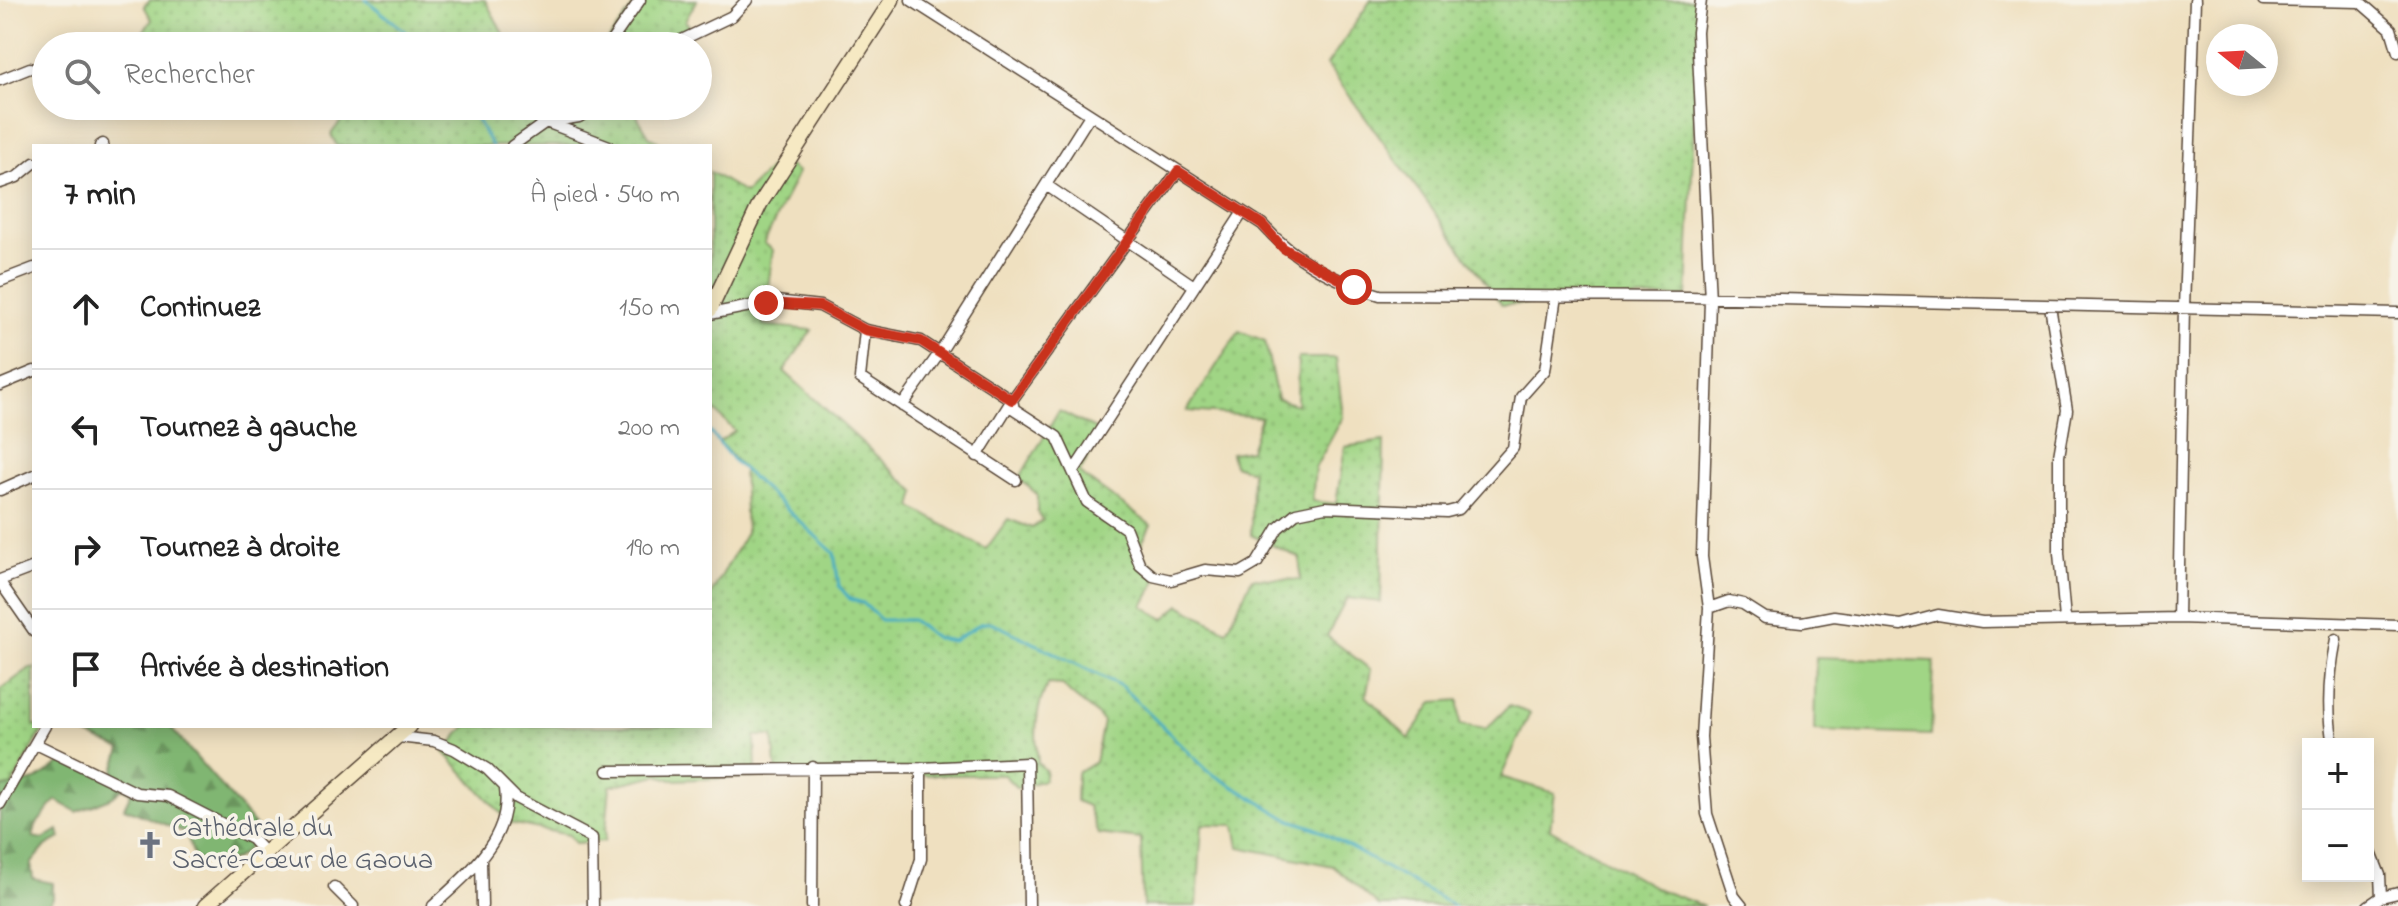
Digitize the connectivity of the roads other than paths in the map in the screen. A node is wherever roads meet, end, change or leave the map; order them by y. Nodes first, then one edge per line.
1 (640, 0) edge
2 (747, 0) edge
3 (892, 0) edge
4 (911, 0) edge
5 (1701, 0) edge
6 (2195, 0) edge
7 (2263, 0) edge
8 (618, 32) edge
9 (698, 32) edge
10 (2398, 52) edge
11 (30, 68) dead end
12 (0, 80) edge
13 (1090, 115) junction
14 (559, 120) edge
15 (546, 122) junction
16 (515, 144) edge
17 (604, 144) edge
18 (32, 165) edge
19 (1178, 171) junction
20 (0, 183) edge
21 (1046, 185) junction
22 (1243, 212) junction
23 (1128, 241) junction
24 (32, 269) edge
25 (0, 281) edge
26 (1194, 286) junction
27 (1556, 296) junction
28 (1710, 300) junction
29 (2050, 306) junction
30 (2184, 307) junction
31 (712, 308) edge
32 (712, 312) edge
33 (2398, 313) edge
34 (865, 330) junction
35 (941, 351) junction
36 (32, 372) edge
37 (0, 385) edge
38 (1012, 400) junction
39 (902, 406) junction
40 (977, 456) junction
41 (1073, 472) junction
42 (32, 476) edge
43 (1016, 480) dead end
44 (0, 490) edge
45 (32, 568) edge
46 (0, 581) edge
47 (1709, 608) junction
48 (2178, 618) junction
49 (2065, 619) junction
50 (2398, 625) edge
51 (32, 628) edge
52 (2336, 639) dead end
53 (44, 728) edge
54 (404, 731) edge
55 (2332, 738) edge
56 (36, 744) junction
57 (813, 767) junction
58 (921, 768) junction
59 (608, 771) dead end
60 (505, 789) junction
61 (0, 804) edge
62 (265, 853) junction
63 (481, 860) junction
64 (2374, 860) edge
65 (334, 887) dead end
66 (2398, 893) edge
67 (2381, 897) junction
68 (205, 906) edge
69 (353, 906) edge
70 (433, 906) edge
71 (482, 906) edge
72 (593, 906) edge
73 (812, 906) edge
74 (906, 906) edge
75 (1029, 906) edge
76 (1742, 906) edge
77 (2368, 906) edge

1 - 8 street
2 - 9 street
3 - 31 main road
4 - 13 street
5 - 28 street
6 - 30 street
7 - 10 street
11 - 12 street
13 - 19 street
13 - 21 street
14 - 15 street
15 - 16 street
15 - 17 street
18 - 20 street
19 - 22 street
19 - 23 street
21 - 23 street
21 - 35 street
22 - 26 street
22 - 27 street
23 - 26 street
23 - 38 street
24 - 25 street
26 - 41 street
27 - 28 street
27 - 41 street
28 - 29 street
28 - 47 street
29 - 30 street
29 - 49 street
30 - 33 street
30 - 48 street
32 - 34 street
34 - 35 street
34 - 39 street
35 - 38 street
35 - 39 street
36 - 37 street
38 - 40 street
38 - 41 street
39 - 40 street
40 - 43 street
42 - 44 street
45 - 46 street
46 - 51 street
47 - 49 street
47 - 76 street
48 - 49 street
48 - 50 street
52 - 55 street
53 - 56 street
54 - 60 street
54 - 62 main road
56 - 61 street
56 - 62 street
57 - 58 street
57 - 59 street
57 - 73 street
58 - 74 street
58 - 75 street
60 - 63 street
60 - 72 street
62 - 68 main road
63 - 70 street
63 - 71 street
64 - 67 street
65 - 69 street
66 - 67 street
67 - 77 street

